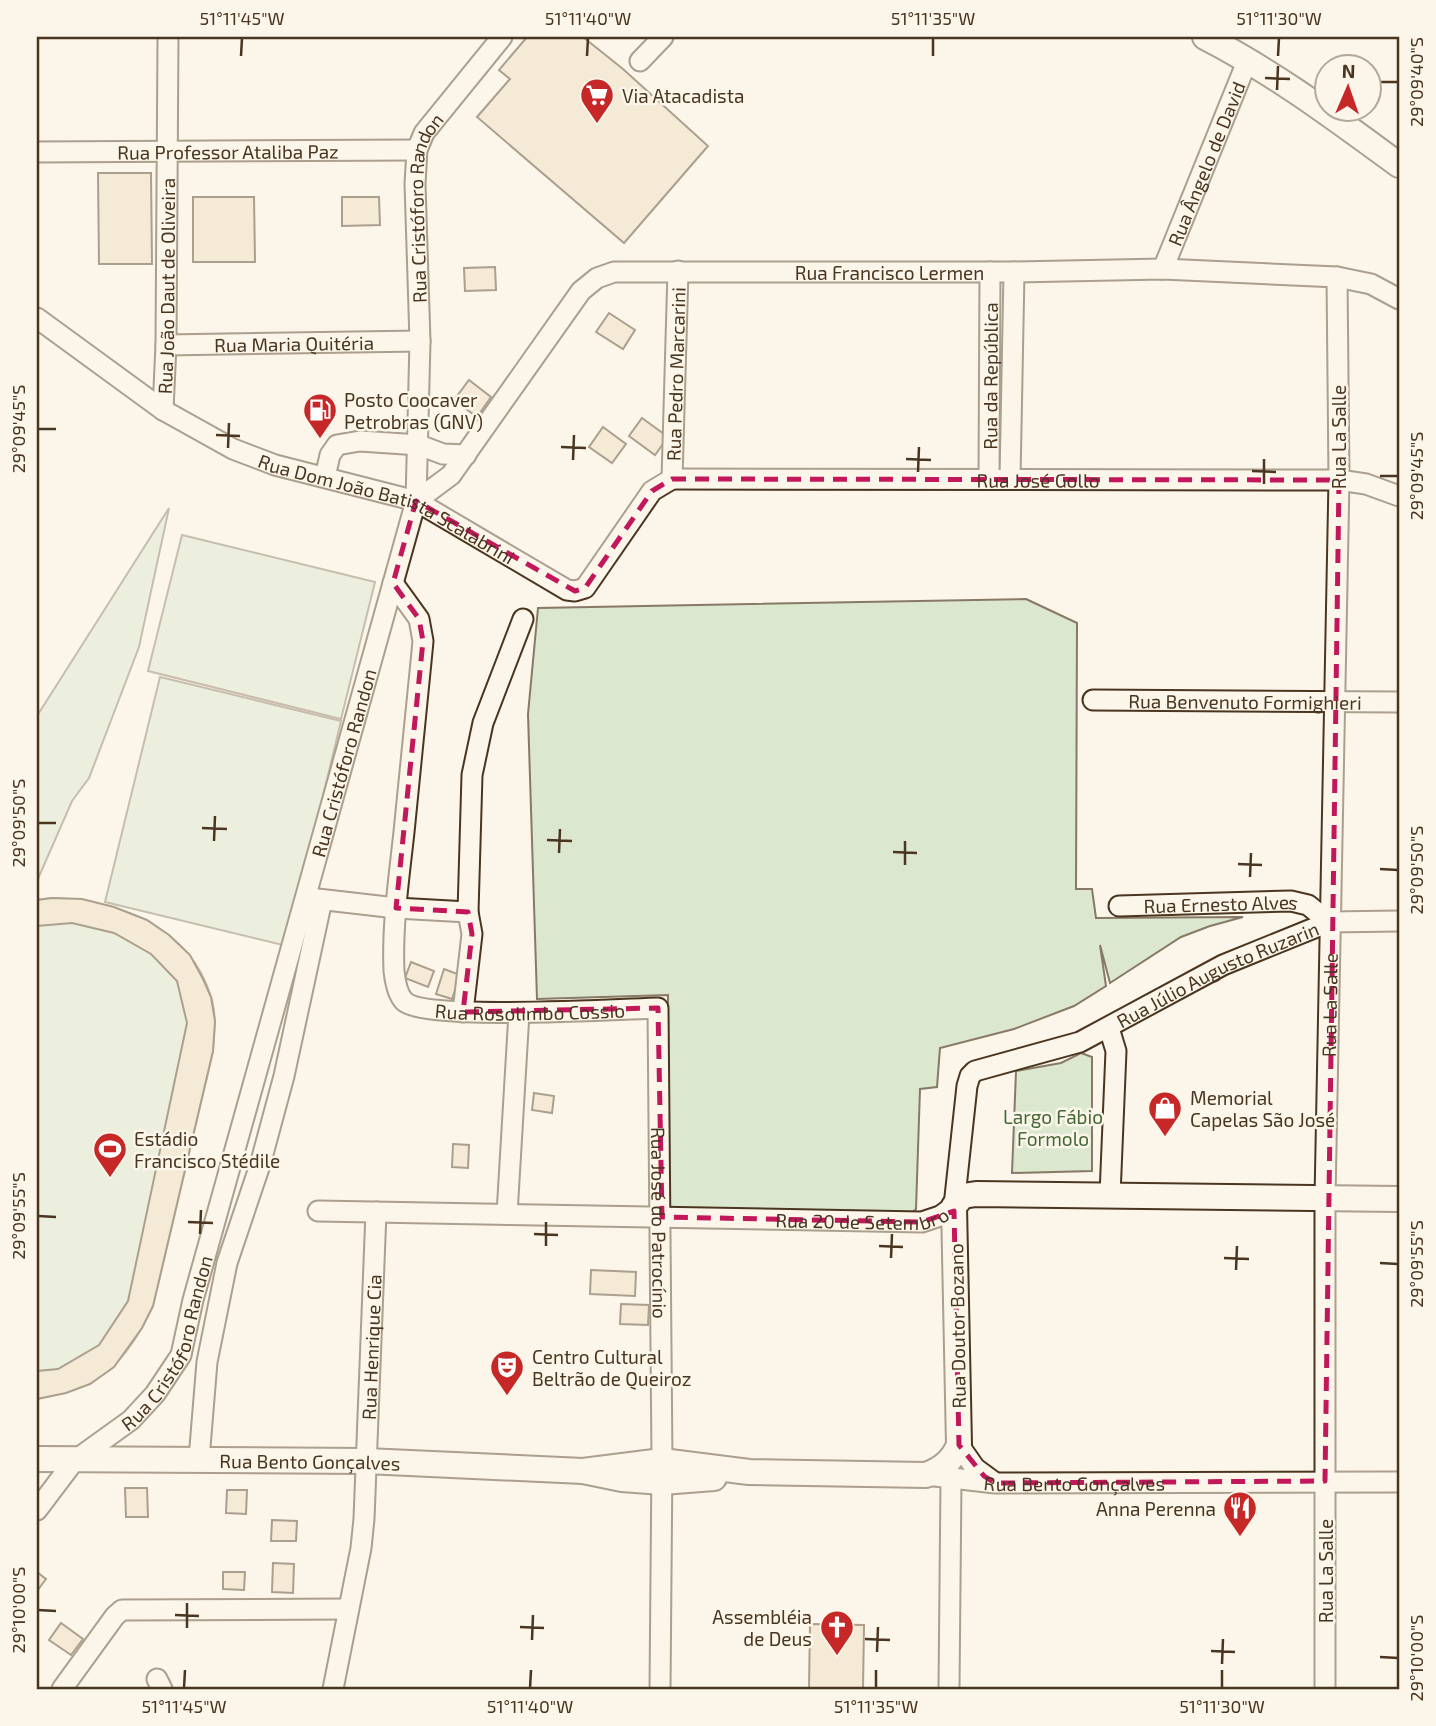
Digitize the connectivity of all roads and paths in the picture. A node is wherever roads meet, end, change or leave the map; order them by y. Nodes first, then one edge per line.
1 (168, 37) edge
2 (502, 37) edge
3 (663, 37) edge
4 (1205, 37) edge
5 (1248, 59) junction
6 (640, 61) dead end
7 (417, 150) junction
8 (37, 152) edge
9 (169, 153) junction
10 (1399, 165) edge
11 (1163, 269) junction
12 (678, 271) junction
13 (990, 272) junction
14 (1013, 272) junction
15 (1337, 277) junction
16 (1399, 299) edge
17 (37, 318) edge
18 (420, 341) junction
19 (166, 345) junction
20 (163, 410) junction
21 (419, 445) junction
22 (466, 455) junction
23 (325, 477) junction
24 (672, 479) junction
25 (1010, 479) junction
26 (989, 480) junction
27 (1339, 480) junction
28 (1399, 496) edge
29 (416, 501) junction
30 (393, 583) junction
31 (523, 619) dead end
32 (1093, 700) dead end
33 (1333, 701) junction
34 (1399, 702) edge
35 (314, 899) junction
36 (1119, 906) dead end
37 (396, 908) junction
38 (468, 912) junction
39 (1399, 921) edge
40 (1329, 922) junction
41 (658, 1008) joint
42 (463, 1012) junction
43 (519, 1013) junction
44 (1109, 1028) junction
45 (1110, 1195) junction
46 (1325, 1198) junction
47 (1399, 1199) edge
48 (954, 1206) junction
49 (318, 1211) dead end
50 (376, 1212) junction
51 (508, 1214) junction
52 (662, 1217) junction
53 (959, 1445) junction
54 (37, 1459) edge
55 (199, 1459) junction
56 (74, 1461) junction
57 (366, 1461) junction
58 (662, 1472) junction
59 (926, 1475) junction
60 (951, 1480) junction
61 (1325, 1481) junction
62 (1399, 1482) edge
63 (995, 1483) junction
64 (37, 1510) edge
65 (348, 1609) junction
66 (62, 1689) edge
67 (333, 1689) edge
68 (660, 1689) edge
69 (949, 1689) edge
70 (1325, 1689) edge

1 - 9 street, Rua João Daut de Oliveira
2 - 7 street, Rua Cristóforo Randon
3 - 6 street
4 - 5 main road
5 - 10 main road
5 - 11 street, Rua Ângelo de David
7 - 9 street, Rua Professor Ataliba Paz
7 - 18 street, Rua Cristóforo Randon
8 - 9 street, Rua Professor Ataliba Paz
9 - 19 street, Rua João Daut de Oliveira
11 - 14 street, Rua Francisco Lermen
11 - 15 street, Rua Francisco Lermen
12 - 13 street, Rua Francisco Lermen
12 - 22 street, Rua Francisco Lermen
12 - 24 street, Rua Pedro Marcarini
13 - 14 street, Rua Francisco Lermen
13 - 26 street, Rua da República
14 - 25 street, Rua da República
15 - 16 street, Rua Francisco Lermen
15 - 27 street, Rua La Salle
17 - 20 street, Rua Dom João Batista Scalabrini
18 - 19 street, Rua Maria Quitéria
18 - 21 street, Rua Cristóforo Randon
19 - 20 street, Rua João Daut de Oliveira
20 - 23 street, Rua Dom João Batista Scalabrini
21 - 22 street
21 - 23 street
21 - 29 street, Rua Cristóforo Randon
22 - 29 street, Rua Francisco Lermen
23 - 29 street, Rua Dom João Batista Scalabrini
24 - 26 street, Rua José Gollo
24 - 29 street, Rua Dom João Batista Scalabrini
25 - 26 street, Rua José Gollo
25 - 27 street, Rua José Gollo
27 - 28 street, Rua José Gollo
27 - 33 street, Rua La Salle
29 - 30 street, Rua Cristóforo Randon
30 - 35 street, Rua Cristóforo Randon
30 - 37 street
31 - 38 street
32 - 33 street, Rua Benvenuto Formighieri
33 - 34 street, Rua Benvenuto Formighieri
33 - 40 street, Rua La Salle
35 - 37 street
35 - 55 street
35 - 56 street, Rua Cristóforo Randon
36 - 40 street, Rua Ernesto Alves
37 - 38 street
37 - 42 street, Rua Rosolimbo Cossio
38 - 42 street
39 - 40 street
40 - 44 street, Rua Júlio Augusto Ruzarin
40 - 46 street, Rua La Salle
41 - 43 street, Rua Rosolimbo Cossio
41 - 52 street, Rua José do Patrocínio
42 - 43 street, Rua Rosolimbo Cossio
43 - 51 street
44 - 45 street
44 - 48 street
45 - 46 main road, Rua 20 de Setembro
45 - 48 main road, Rua 20 de Setembro
46 - 47 main road, Rua 20 de Setembro
46 - 61 street, Rua La Salle
48 - 52 street, Rua 20 de Setembro
48 - 53 main road, Rua Doutor Bozano
49 - 50 street, Rua 20 de Setembro
50 - 51 street, Rua 20 de Setembro
50 - 57 street, Rua Henrique Cia
51 - 52 street, Rua 20 de Setembro
52 - 58 street, Rua José do Patrocínio
53 - 59 main road
53 - 63 street
54 - 56 main road, Rua Bento Gonçalves
55 - 56 main road, Rua Bento Gonçalves
55 - 57 main road, Rua Bento Gonçalves
56 - 64 street, Rua Cristóforo Randon
57 - 58 main road, Rua Bento Gonçalves
57 - 65 street, Rua Henrique Cia
58 - 59 main road, Rua Bento Gonçalves
58 - 68 street, Rua José do Patrocínio
59 - 60 street, Rua Bento Gonçalves
60 - 63 street, Rua Bento Gonçalves
60 - 69 street
61 - 62 street, Rua Bento Gonçalves
61 - 63 street, Rua Bento Gonçalves
61 - 70 street, Rua La Salle
65 - 66 street
65 - 67 street, Rua Henrique Cia

